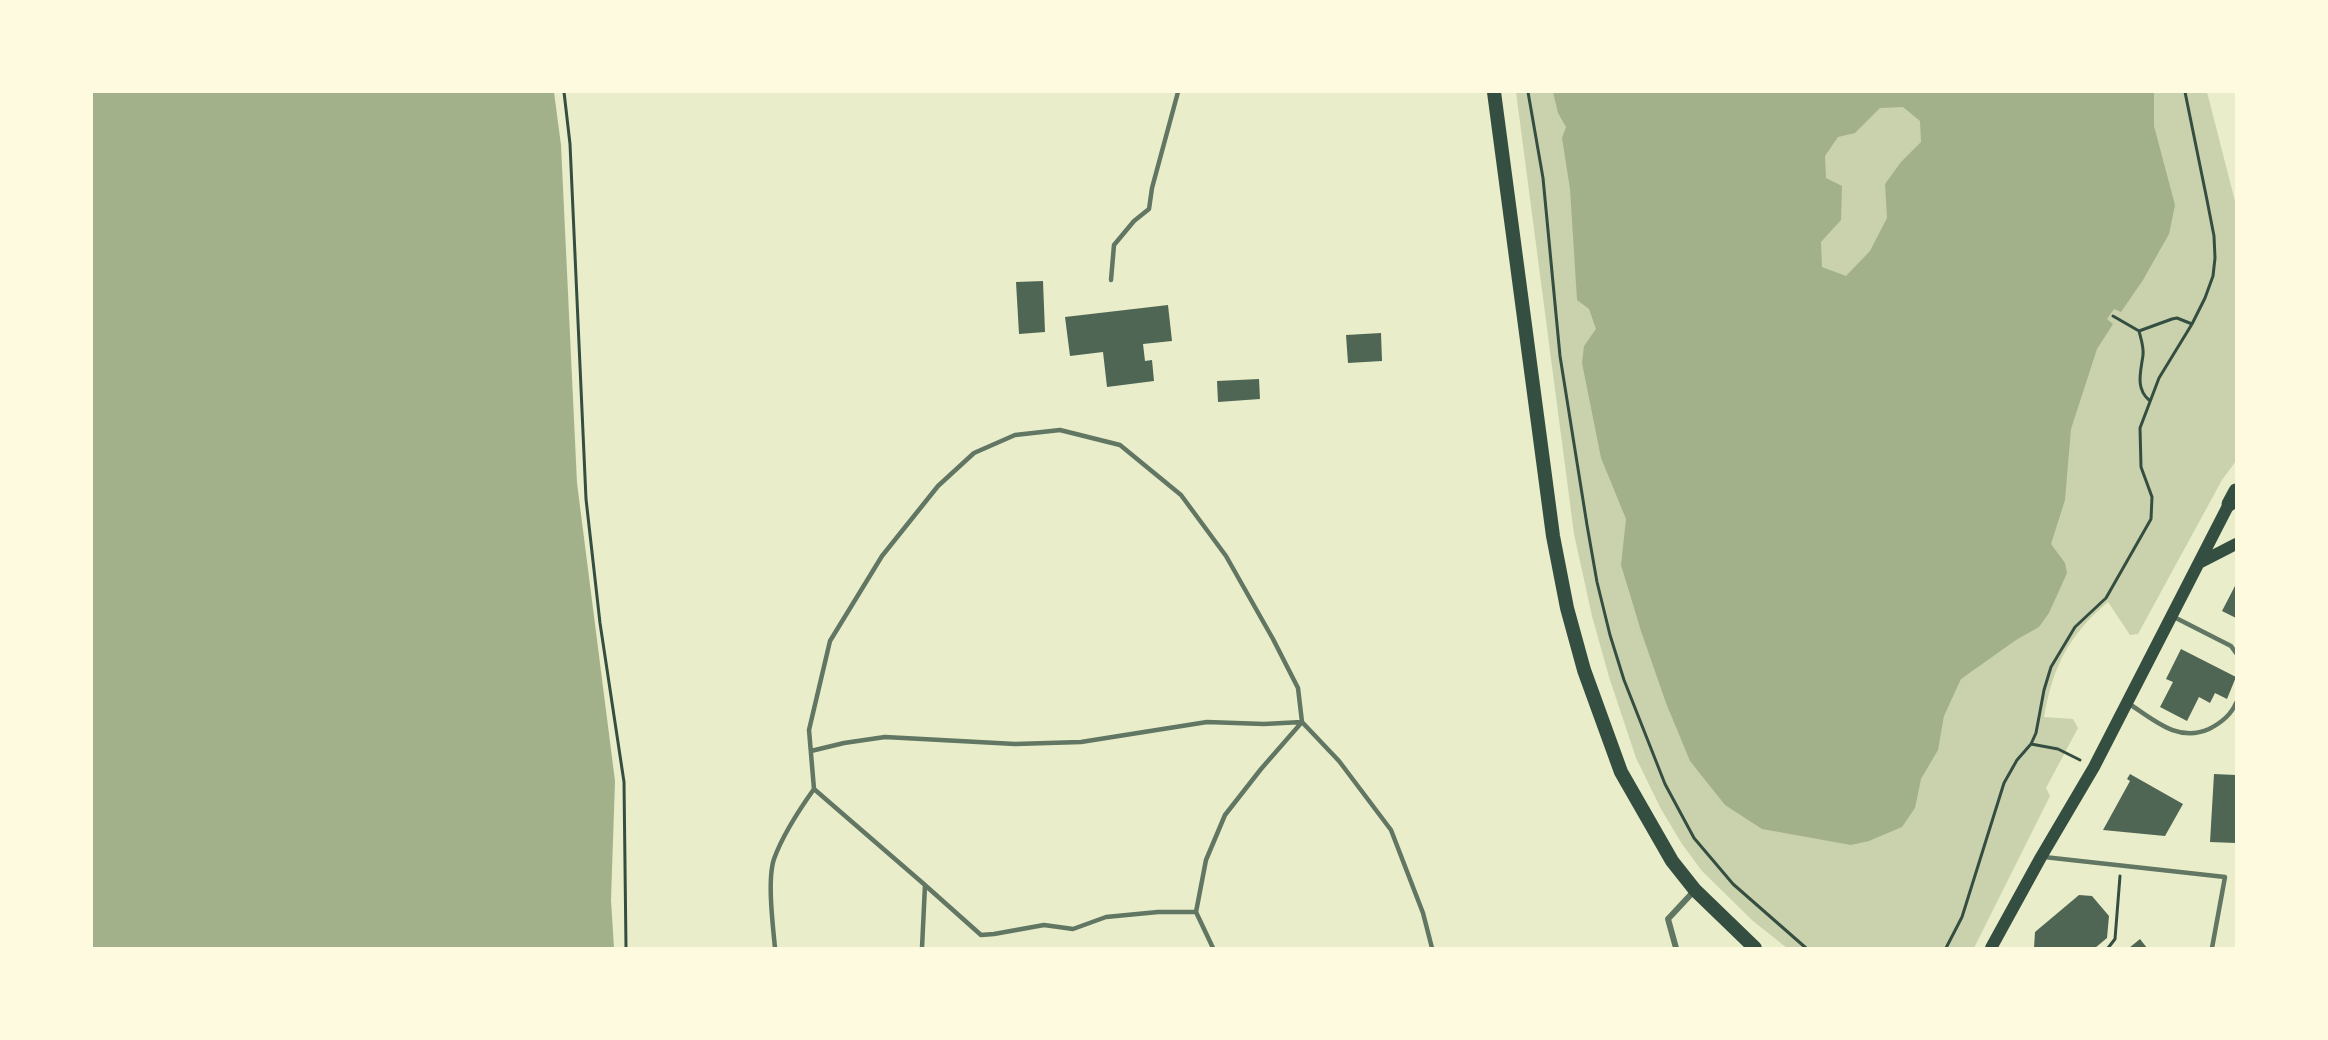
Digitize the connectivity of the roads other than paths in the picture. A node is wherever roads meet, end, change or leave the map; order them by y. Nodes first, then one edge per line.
1 (1178, 92) edge
2 (1494, 92) edge
3 (1111, 280) dead end
4 (2234, 499) edge
5 (2236, 544) edge
6 (2199, 563) junction
7 (2172, 616) junction
8 (2236, 652) edge
9 (2127, 703) junction
10 (2236, 703) edge
11 (1302, 722) junction
12 (811, 752) junction
13 (814, 789) junction
14 (2041, 857) junction
15 (925, 885) junction
16 (1695, 890) junction
17 (1196, 912) junction
18 (774, 948) edge
19 (922, 948) edge
20 (1213, 948) edge
21 (1432, 948) edge
22 (1676, 948) edge
23 (1755, 948) edge
24 (1990, 948) edge
25 (2212, 948) edge

1 - 3 lane
2 - 16 main road
4 - 6 main road
5 - 6 main road
6 - 7 main road
7 - 8 lane
7 - 9 main road
9 - 10 lane
9 - 14 main road
11 - 12 lane
11 - 12 lane
11 - 17 lane
11 - 21 lane
12 - 13 lane
13 - 15 lane
13 - 18 lane
14 - 24 main road
14 - 25 lane
15 - 17 lane
15 - 19 lane
16 - 22 street
16 - 23 main road
17 - 20 lane

